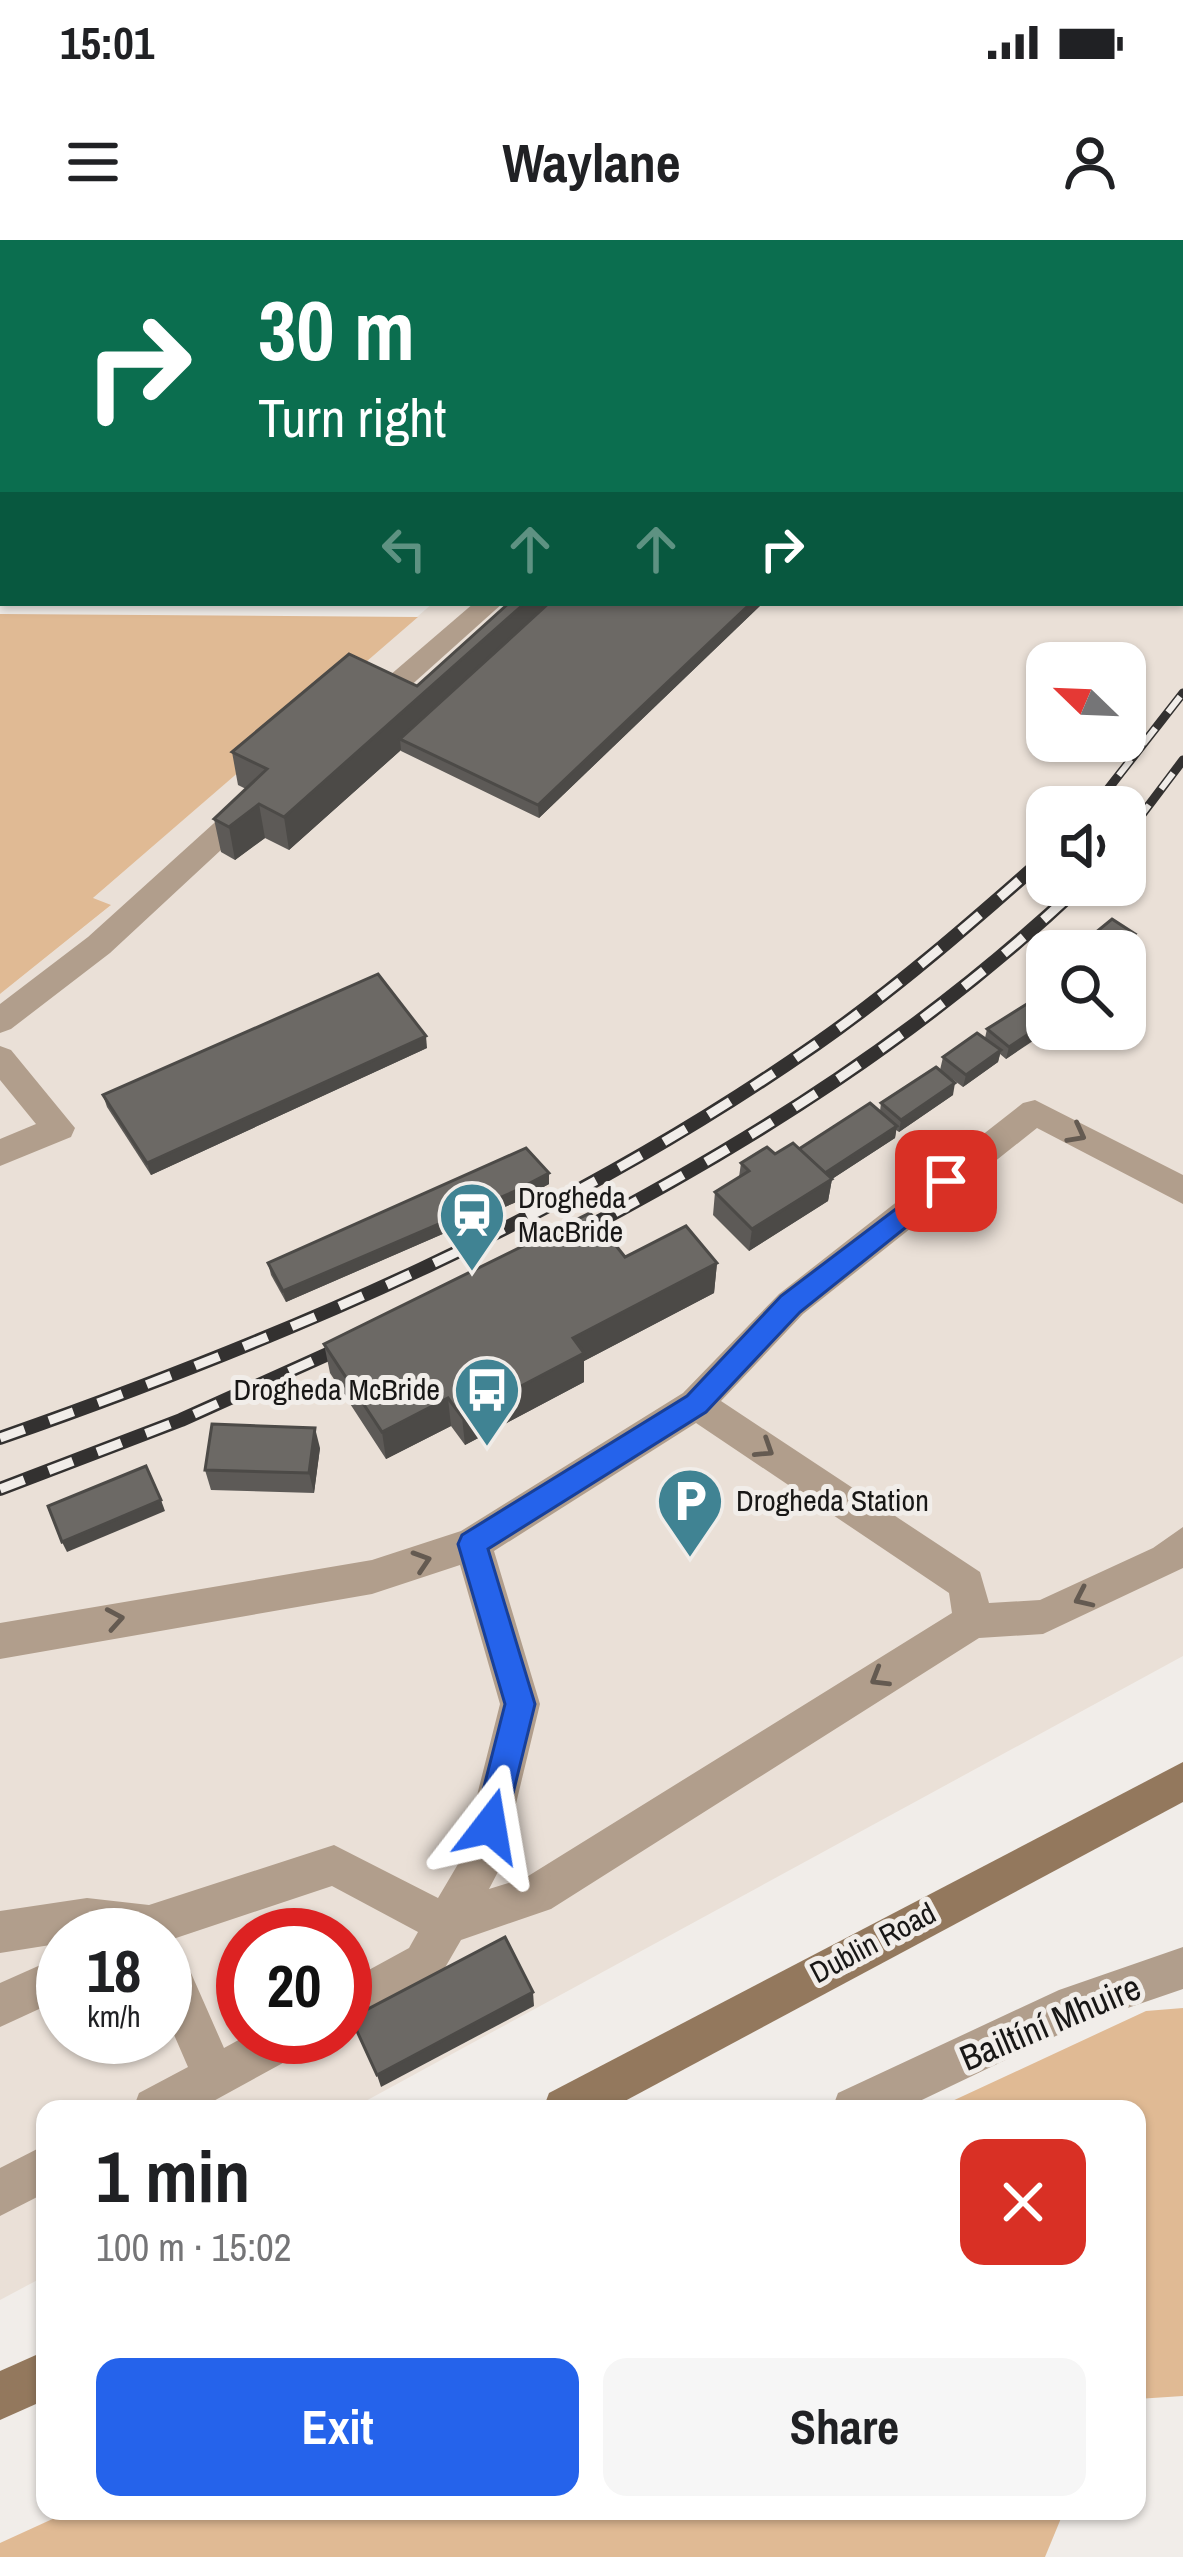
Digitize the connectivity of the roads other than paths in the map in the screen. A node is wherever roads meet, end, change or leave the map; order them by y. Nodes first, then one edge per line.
1 (487, 606) edge
2 (378, 700) edge
3 (261, 797) edge
4 (0, 1021) edge
5 (0, 1058) edge
6 (0, 1153) edge
7 (1183, 1191) edge
8 (696, 1404) junction
9 (472, 1544) junction
10 (1183, 1544) edge
11 (974, 1621) junction
12 (0, 1641) edge
13 (1183, 1781) edge
14 (192, 1923) edge
15 (446, 1924) junction
16 (36, 1927) edge
17 (0, 1932) edge
18 (1183, 1968) edge
19 (36, 1988) edge
20 (372, 1991) edge
21 (0, 2005) edge
22 (192, 2030) edge
23 (238, 2064) edge
24 (214, 2077) junction
25 (172, 2100) edge
26 (582, 2100) edge
27 (873, 2100) edge
28 (36, 2173) edge
29 (0, 2192) edge
30 (36, 2379) edge
31 (0, 2396) edge

1 - 2 street
3 - 4 street
5 - 6 street
8 -> 7 street
8 - 9 street
8 -> 11 street
12 -> 9 street
9 - 15 street
10 -> 11 street
11 -> 15 street
13 - 26 main road, Dublin Road
14 - 15 street
15 - 20 street
16 - 17 street
18 - 27 street, Bailtíní Mhuire
19 - 21 street
22 - 24 street
23 - 24 street
24 - 25 street
28 - 29 street
30 - 31 main road

